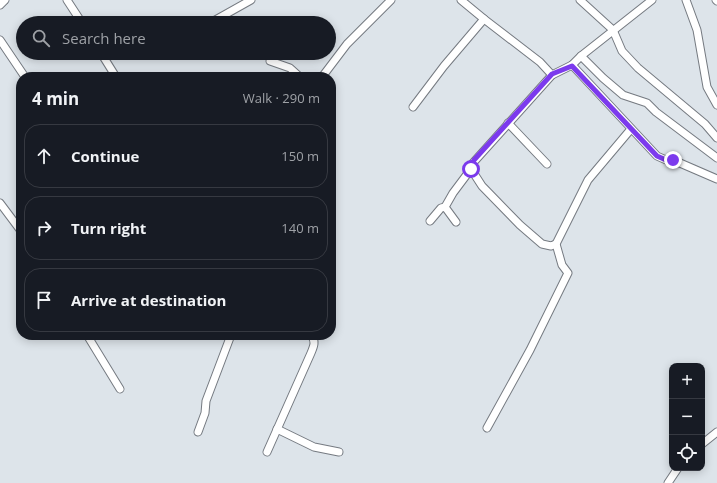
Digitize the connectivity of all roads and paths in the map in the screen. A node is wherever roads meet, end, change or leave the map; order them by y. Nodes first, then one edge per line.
1 (5, 0) edge
2 (67, 0) edge
3 (251, 0) edge
4 (391, 0) edge
5 (461, 0) edge
6 (580, 0) edge
7 (652, 0) edge
8 (686, 0) edge
9 (0, 6) edge
10 (77, 16) edge
11 (222, 16) edge
12 (484, 19) junction
13 (613, 30) junction
14 (0, 40) edge
15 (581, 56) junction
16 (336, 59) edge
17 (105, 60) edge
18 (335, 60) edge
19 (270, 61) dead end
20 (572, 66) junction
21 (22, 72) edge
22 (113, 72) edge
23 (294, 72) edge
24 (326, 72) edge
25 (552, 74) junction
26 (717, 105) edge
27 (413, 107) dead end
28 (508, 123) junction
29 (632, 130) junction
30 (717, 138) edge
31 (717, 158) edge
32 (547, 164) dead end
33 (471, 169) junction
34 (717, 179) edge
35 (0, 203) edge
36 (445, 207) junction
37 (430, 220) dead end
38 (456, 222) dead end
39 (16, 224) edge
40 (556, 244) junction
41 (90, 340) edge
42 (229, 340) edge
43 (314, 340) edge
44 (120, 389) dead end
45 (488, 428) dead end
46 (277, 429) junction
47 (198, 432) dead end
48 (717, 432) edge
49 (705, 442) edge
50 (267, 452) dead end
51 (340, 452) dead end
52 (676, 471) edge
53 (668, 483) edge

1 - 9 street
2 - 10 street
3 - 11 street
4 - 16 street
5 - 12 street
6 - 13 street
7 - 13 street
8 - 26 street
12 - 25 street
12 - 27 street
13 - 15 street
13 - 30 street
14 - 21 street
15 - 20 street
15 - 31 street
17 - 22 street
18 - 24 street
19 - 23 street
20 - 25 street
20 - 29 street
25 - 28 street
28 - 32 street
28 - 33 street
29 - 34 street
29 - 40 street
33 - 36 street
33 - 40 street
35 - 39 street
36 - 37 street
36 - 38 street
40 - 45 street
41 - 44 street
42 - 47 street
43 - 46 street
46 - 50 street
46 - 51 street
48 - 49 street
52 - 53 street

